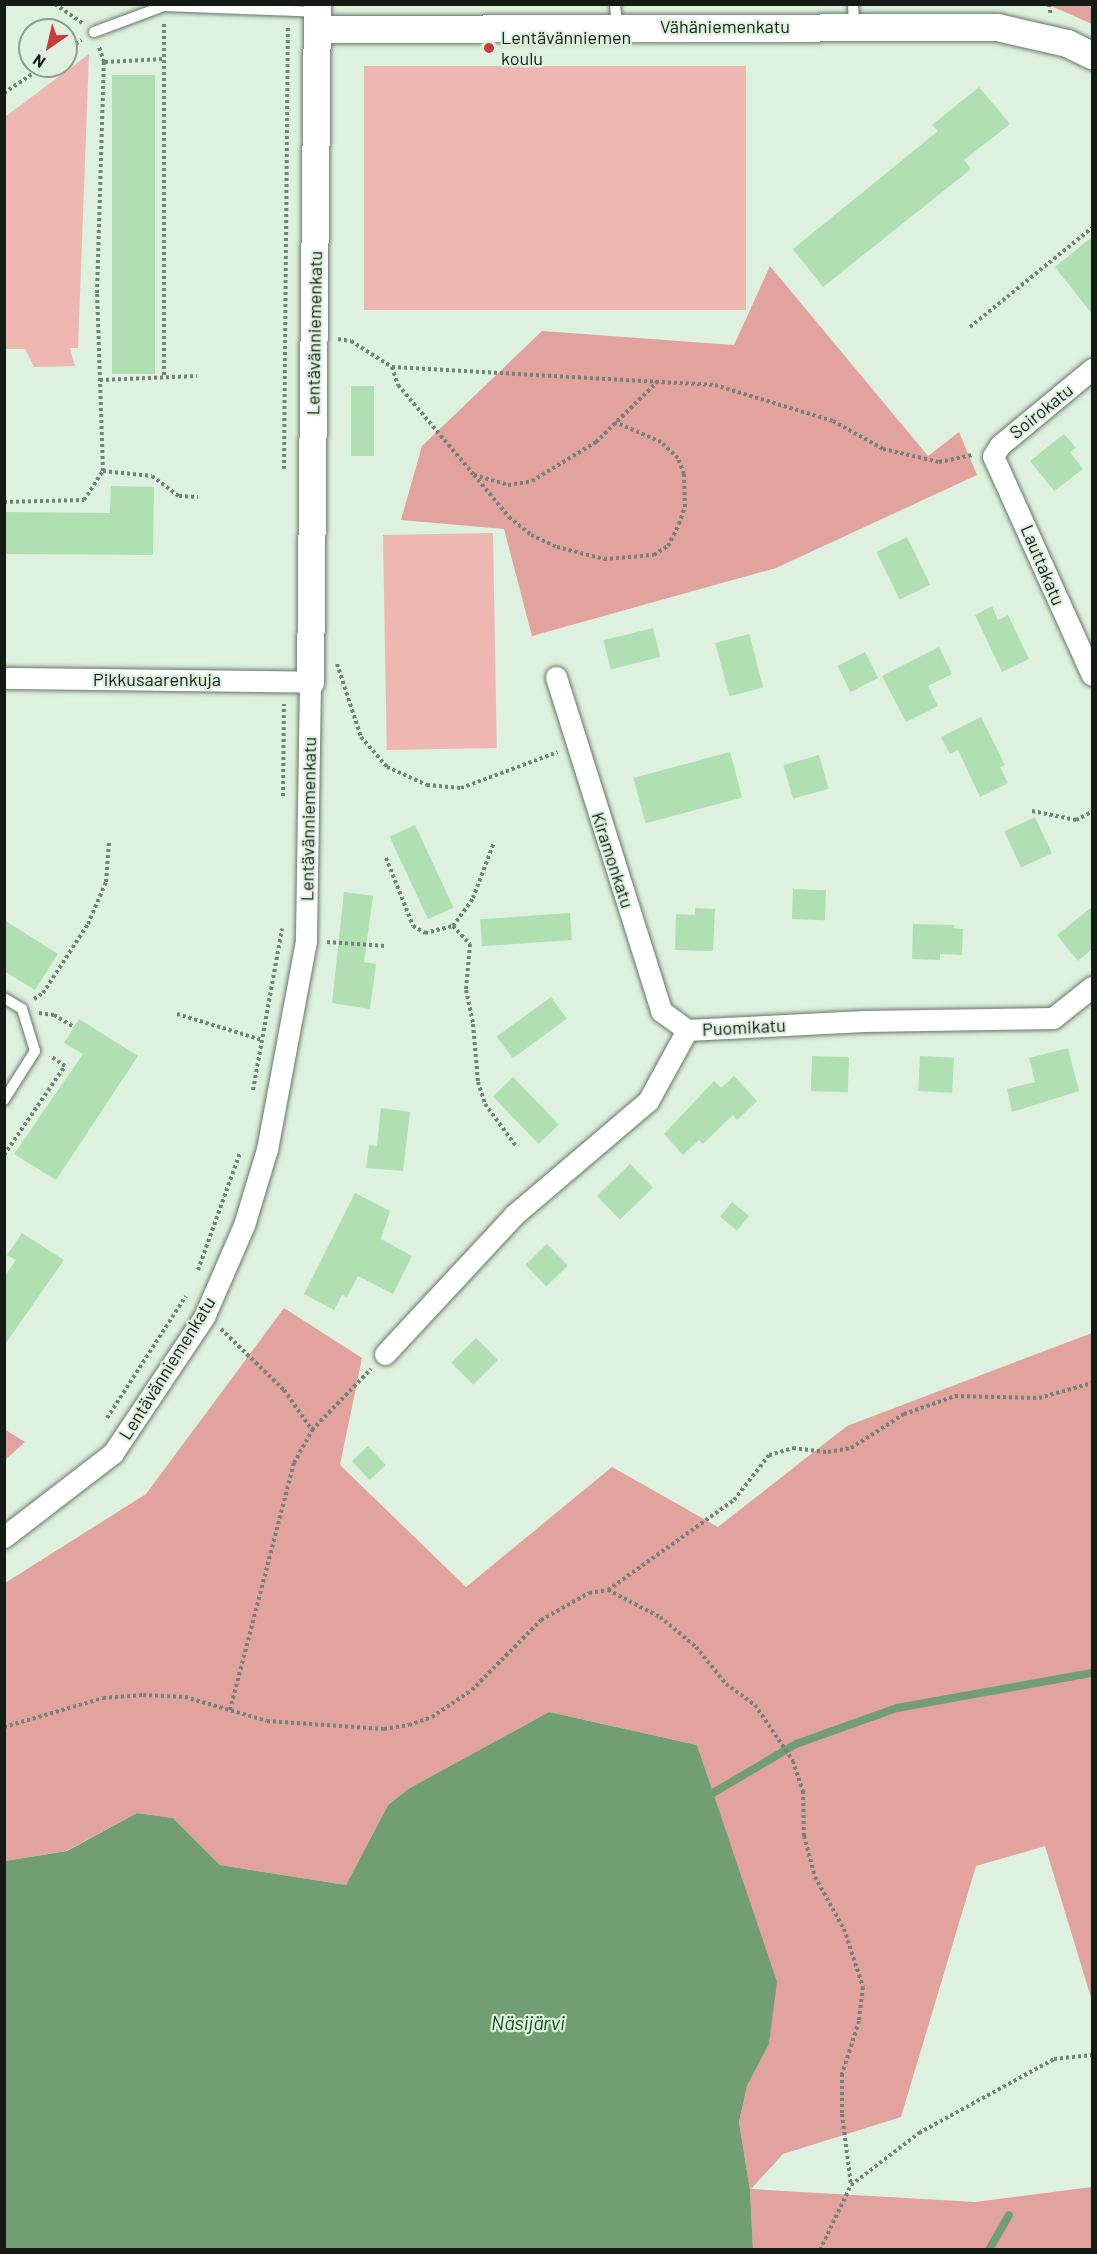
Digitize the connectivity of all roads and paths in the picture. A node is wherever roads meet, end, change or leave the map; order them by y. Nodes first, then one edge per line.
1 (55, 4) edge
2 (164, 6) edge
3 (288, 10) junction
4 (317, 15) edge
5 (616, 15) edge
6 (853, 15) edge
7 (94, 32) junction
8 (1092, 55) edge
9 (164, 59) junction
10 (104, 62) junction
11 (26, 78) edge
12 (4, 93) edge
13 (1092, 228) edge
14 (970, 327) dead end
15 (284, 336) junction
16 (314, 336) junction
17 (392, 367) junction
18 (1092, 369) edge
19 (197, 376) dead end
20 (164, 378) junction
21 (100, 380) junction
22 (657, 382) junction
23 (615, 422) junction
24 (993, 456) junction
25 (104, 471) junction
26 (474, 475) junction
27 (284, 479) dead end
28 (198, 497) dead end
29 (4, 502) edge
30 (302, 673) junction
31 (1092, 675) edge
32 (556, 677) dead end
33 (4, 678) edge
34 (575, 745) junction
35 (283, 809) dead end
36 (1032, 811) dead end
37 (1092, 812) edge
38 (109, 841) dead end
39 (494, 842) dead end
40 (386, 858) dead end
41 (453, 926) junction
42 (282, 927) dead end
43 (306, 941) junction
44 (386, 946) dead end
45 (1092, 987) edge
46 (4, 998) edge
47 (22, 1009) junction
48 (177, 1014) dead end
49 (74, 1027) dead end
50 (687, 1030) junction
51 (262, 1040) junction
52 (35, 1051) junction
53 (251, 1098) dead end
54 (4, 1100) edge
55 (243, 1145) dead end
56 (516, 1146) dead end
57 (4, 1155) edge
58 (194, 1279) dead end
59 (190, 1290) dead end
60 (204, 1317) junction
61 (385, 1354) joint
62 (1092, 1383) edge
63 (99, 1429) dead end
64 (312, 1430) junction
65 (4, 1537) edge
66 (608, 1590) junction
67 (230, 1710) junction
68 (4, 1727) edge
69 (1092, 2055) edge
70 (851, 2185) junction
71 (820, 2250) edge

1 - 7 path
2 - 3 lane
2 - 7 lane
2 - 9 path
3 - 4 lane
3 - 15 path
4 - 5 street, Vähäniemenkatu
4 - 16 street, Lentävänniemenkatu
5 - 6 street, Vähäniemenkatu
6 - 8 street, Vähäniemenkatu
7 - 10 path
9 - 10 path
9 - 20 path
10 - 21 path
11 - 12 path
13 - 14 path
15 - 16 path
15 - 27 path
16 - 17 path
16 - 30 street, Lentävänniemenkatu
17 - 22 path
17 - 26 path
18 - 24 street, Soirokatu
19 - 20 path
20 - 21 path
21 - 25 path
22 - 23 path
22 - 24 path
23 - 26 path
23 - 26 path
24 - 31 street, Lauttakatu
25 - 28 path
25 - 29 path
30 - 33 street, Pikkusaarenkuja
30 - 34 path
30 - 35 path
30 - 43 street, Lentävänniemenkatu
32 - 34 street, Kiramonkatu
34 - 50 street, Kiramonkatu
36 - 37 path
38 - 47 path
39 - 41 path
40 - 41 path
41 - 56 path
42 - 51 path
43 - 44 path
43 - 60 street, Lentävänniemenkatu
45 - 50 street, Puomikatu
46 - 47 lane
47 - 49 path
47 - 52 lane
48 - 51 path
50 - 61 street, Puomikatu
51 - 53 path
52 - 54 lane
52 - 57 path
55 - 58 path
59 - 63 path
60 - 64 path
60 - 65 street, Lentävänniemenkatu
61 - 64 path
62 - 66 path
64 - 67 path
66 - 67 path
66 - 70 path
67 - 68 path
69 - 70 path
70 - 71 path

